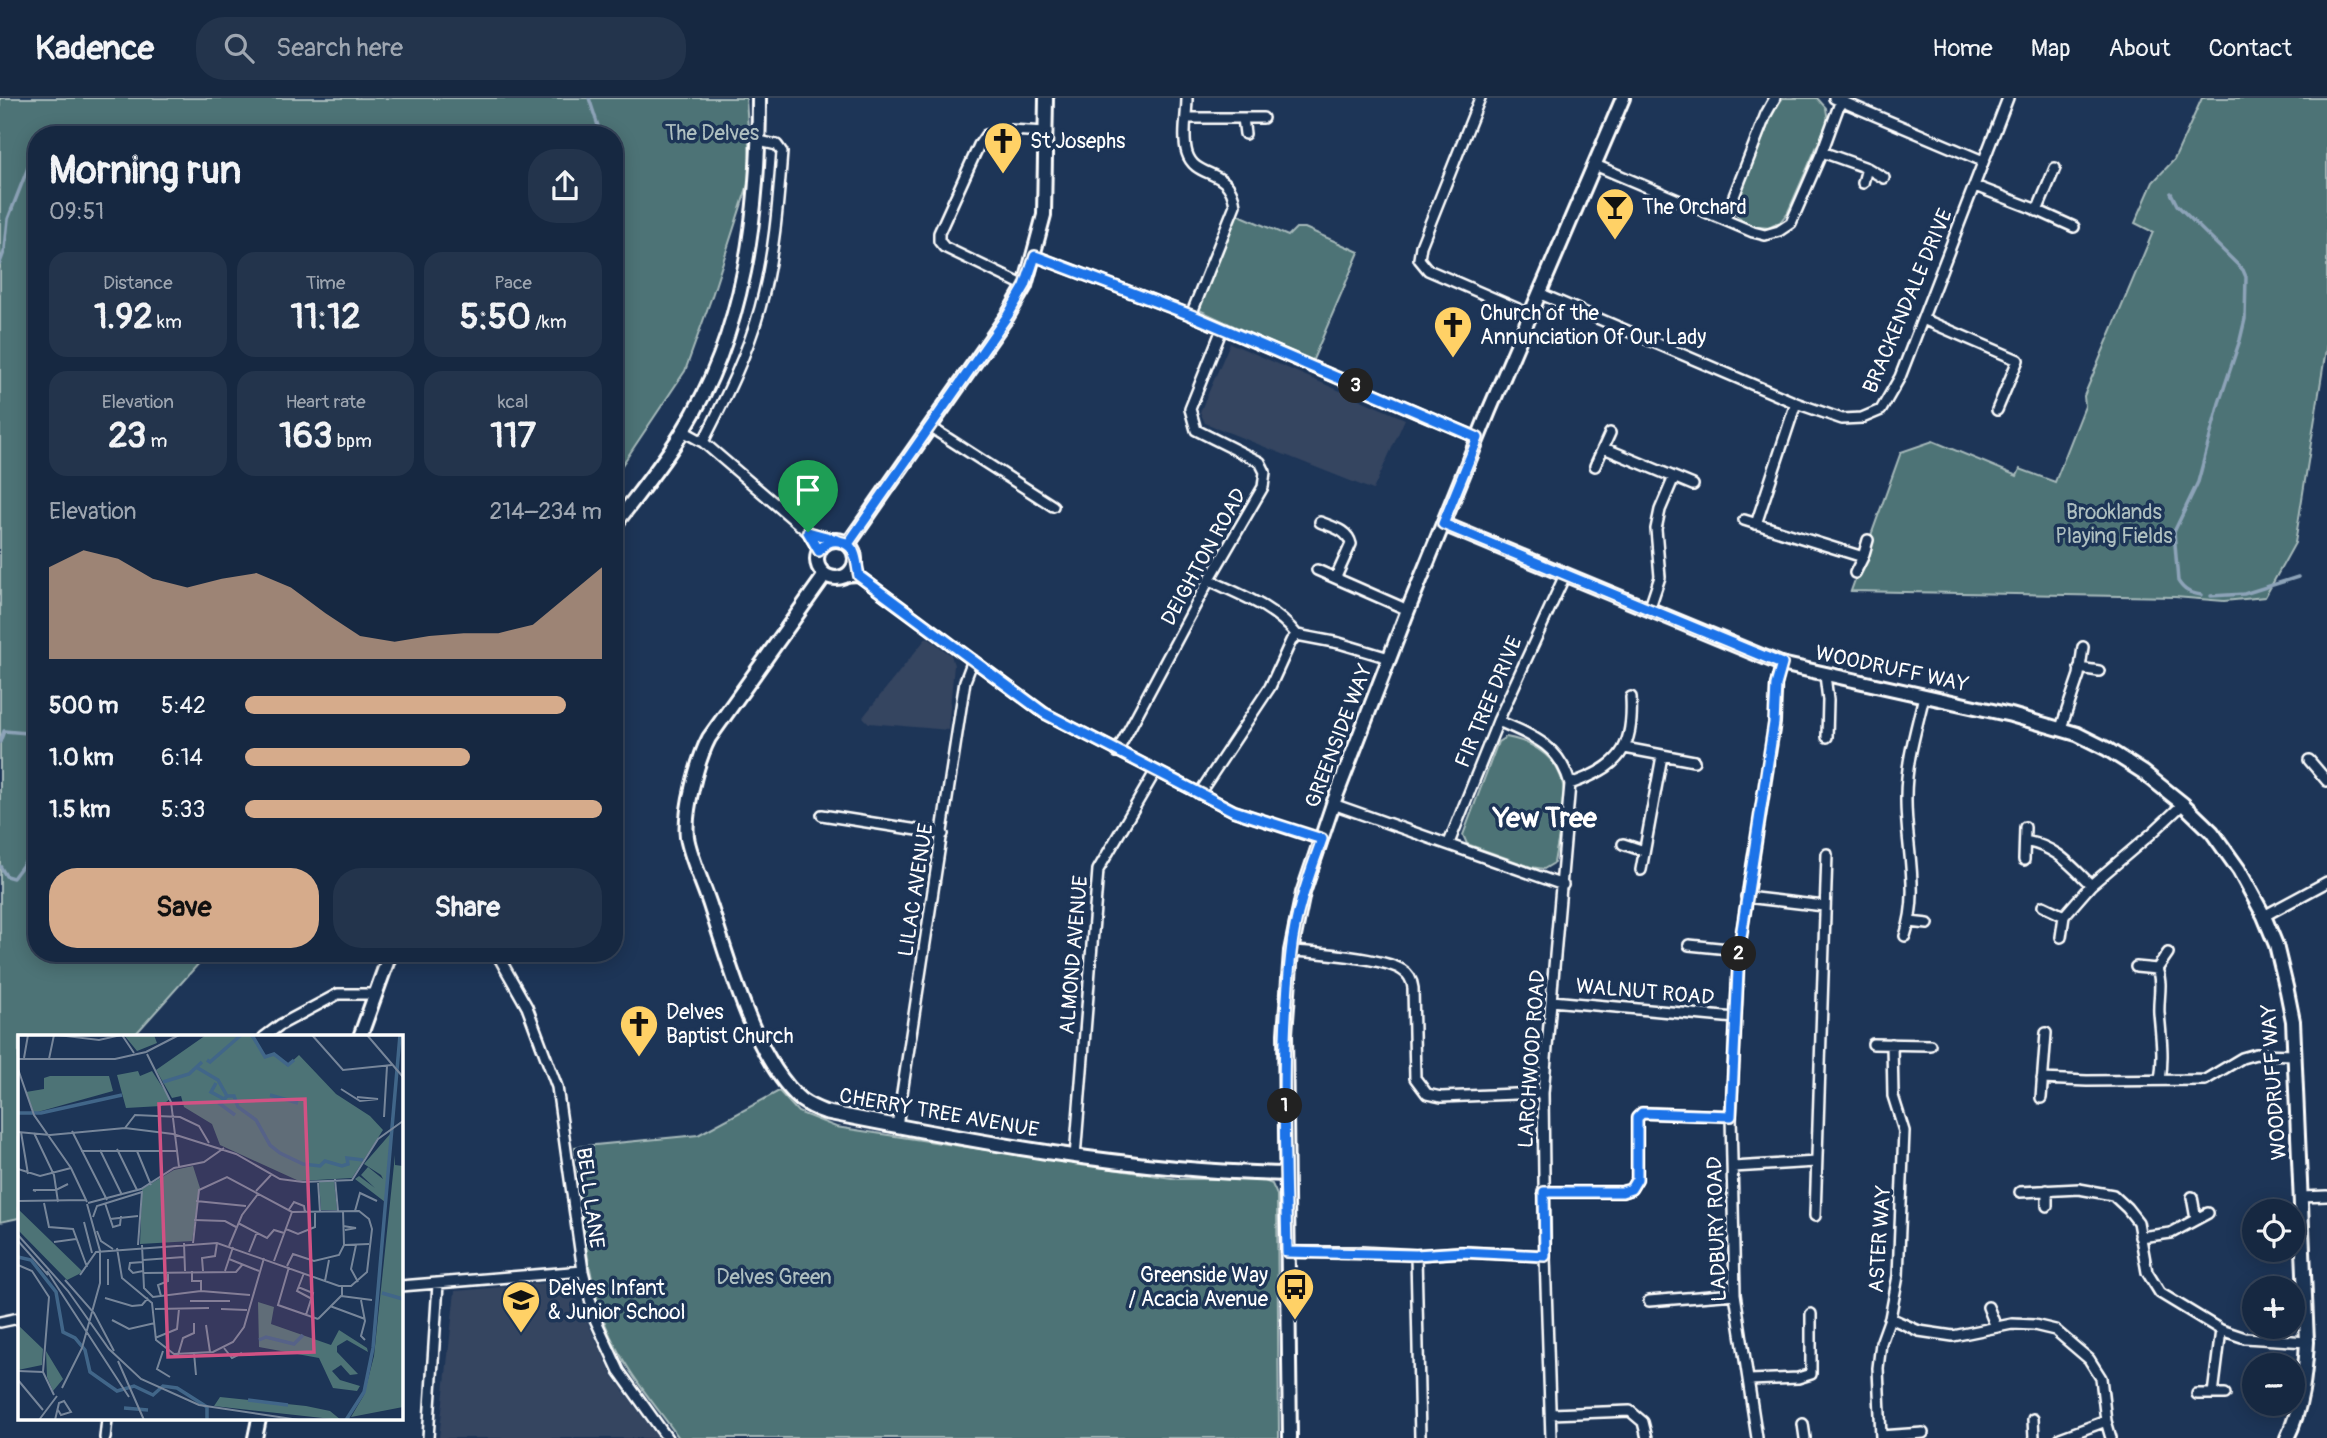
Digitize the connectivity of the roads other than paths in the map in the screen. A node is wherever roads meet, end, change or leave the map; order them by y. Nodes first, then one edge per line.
1 (760, 98) edge
2 (1046, 98) edge
3 (1187, 98) edge
4 (1480, 98) edge
5 (1623, 98) edge
6 (1774, 98) edge
7 (2008, 98) edge
8 (1838, 99) edge
9 (1187, 118) junction
10 (1243, 118) junction
11 (1263, 118) dead end
12 (1047, 132) junction
13 (1245, 134) dead end
14 (760, 141) junction
15 (1822, 152) junction
16 (1983, 160) junction
17 (1595, 165) junction
18 (1867, 167) junction
19 (2055, 168) dead end
20 (1884, 178) dead end
21 (1863, 183) dead end
22 (1975, 186) junction
23 (2037, 211) junction
24 (1725, 219) junction
25 (2074, 227) dead end
26 (1035, 256) junction
27 (1025, 286) junction
28 (1541, 294) junction
29 (1532, 314) junction
30 (1191, 315) junction
31 (1923, 319) junction
32 (1222, 329) junction
33 (1796, 403) junction
34 (1997, 410) dead end
35 (930, 427) junction
36 (684, 431) junction
37 (1610, 433) dead end
38 (1478, 438) junction
39 (703, 442) junction
40 (1604, 448) junction
41 (1595, 466) dead end
42 (1674, 477) junction
43 (1693, 485) dead end
44 (1053, 506) dead end
45 (623, 514) edge
46 (1744, 520) dead end
47 (1320, 522) dead end
48 (1443, 524) junction
49 (1756, 524) junction
50 (808, 532) junction
51 (831, 540) junction
52 (1868, 540) dead end
53 (848, 544) junction
54 (819, 551) junction
55 (1863, 557) junction
56 (855, 563) junction
57 (1317, 570) dead end
58 (1855, 573) dead end
59 (825, 575) junction
60 (1564, 575) junction
61 (859, 576) junction
62 (842, 577) junction
63 (1336, 577) junction
64 (1209, 580) junction
65 (1408, 610) junction
66 (1649, 610) junction
67 (1297, 635) junction
68 (2083, 647) dead end
69 (1389, 658) junction
70 (973, 660) junction
71 (1782, 664) junction
72 (2079, 668) junction
73 (2099, 671) dead end
74 (1825, 676) junction
75 (1924, 696) junction
76 (1631, 697) dead end
77 (1498, 721) junction
78 (2061, 728) junction
79 (1827, 737) dead end
80 (1625, 748) junction
81 (1117, 751) junction
82 (1662, 756) junction
83 (2309, 760) dead end
84 (1694, 761) dead end
85 (1155, 772) junction
86 (2325, 779) edge
87 (1570, 784) junction
88 (2317, 787) dead end
89 (1199, 794) junction
90 (1333, 804) junction
91 (2183, 804) junction
92 (822, 815) dead end
93 (2025, 827) dead end
94 (943, 834) junction
95 (1322, 839) junction
96 (2025, 841) junction
97 (1449, 844) junction
98 (1623, 844) dead end
99 (1644, 851) junction
100 (1828, 854) dead end
101 (2024, 860) dead end
102 (1641, 870) dead end
103 (2327, 882) edge
104 (1563, 885) junction
105 (2091, 885) junction
106 (1746, 897) junction
107 (1825, 906) junction
108 (2043, 906) dead end
109 (2064, 916) junction
110 (2264, 916) junction
111 (1910, 922) junction
112 (1928, 924) dead end
113 (1905, 936) dead end
114 (2061, 937) dead end
115 (1689, 945) dead end
116 (1739, 950) junction
117 (1291, 951) junction
118 (2168, 953) dead end
119 (387, 962) edge
120 (502, 962) edge
121 (2136, 967) dead end
122 (2157, 969) junction
123 (374, 994) junction
124 (1552, 1001) junction
125 (1735, 1018) junction
126 (2046, 1033) dead end
127 (267, 1035) edge
128 (361, 1035) edge
129 (1873, 1044) dead end
130 (1892, 1044) junction
131 (1930, 1045) dead end
132 (2295, 1055) junction
133 (2042, 1079) junction
134 (2160, 1080) junction
135 (1543, 1093) junction
136 (2041, 1098) dead end
137 (1731, 1116) junction
138 (897, 1126) junction
139 (1075, 1157) junction
140 (1816, 1162) junction
141 (1733, 1167) junction
142 (1285, 1174) junction
143 (2047, 1190) junction
144 (1544, 1192) junction
145 (2020, 1192) dead end
146 (2327, 1196) edge
147 (2192, 1197) dead end
148 (2301, 1197) junction
149 (2047, 1206) dead end
150 (2208, 1213) dead end
151 (1815, 1216) dead end
152 (2196, 1219) junction
153 (2140, 1237) junction
154 (1287, 1252) junction
155 (1416, 1255) junction
156 (1545, 1256) junction
157 (583, 1272) junction
158 (438, 1284) junction
159 (402, 1286) edge
160 (1735, 1294) junction
161 (1649, 1301) dead end
162 (1988, 1307) dead end
163 (1811, 1314) dead end
164 (18, 1318) edge
165 (1890, 1318) junction
166 (0, 1322) edge
167 (1996, 1326) junction
168 (2221, 1330) junction
169 (2307, 1342) junction
170 (1749, 1380) junction
171 (2197, 1394) dead end
172 (2213, 1394) junction
173 (2225, 1394) dead end
174 (1551, 1413) junction
175 (2033, 1419) dead end
176 (107, 1420) edge
177 (259, 1420) edge
178 (2106, 1421) junction
179 (1803, 1424) dead end
180 (1923, 1433) dead end
181 (1881, 1437) edge
182 (105, 1438) edge
183 (255, 1438) edge
184 (428, 1438) edge
185 (667, 1438) edge
186 (1290, 1438) edge
187 (1420, 1438) edge
188 (1551, 1438) edge
189 (1647, 1438) edge
190 (1757, 1438) edge
191 (1805, 1438) edge
192 (2034, 1438) edge
193 (2060, 1438) edge
194 (2111, 1438) edge
195 (2287, 1438) edge

1 - 14 street
2 - 12 street
3 - 9 street
4 - 29 street
5 - 17 street, GREENSIDE WAY
6 - 24 street
7 - 16 street, BRACKENDALE DRIVE
8 - 15 street
8 - 16 street
9 - 10 street
9 - 30 street
10 - 11 street
10 - 13 street
12 - 26 street
12 - 27 street
14 - 36 street
14 - 39 street
15 - 18 street
15 - 24 street
16 - 22 street, BRACKENDALE DRIVE
17 - 24 street
17 - 28 street, GREENSIDE WAY
18 - 20 street
18 - 21 street
19 - 23 street
22 - 23 street
22 - 31 street, BRACKENDALE DRIVE
23 - 25 street
26 - 27 street
26 - 30 street
27 - 35 street
28 - 29 street, GREENSIDE WAY
28 - 33 street, BRACKENDALE DRIVE
29 - 38 street, GREENSIDE WAY
30 - 32 street
31 - 33 street, BRACKENDALE DRIVE
31 - 34 street
32 - 38 street
32 - 64 street, DEIGHTON ROAD
33 - 49 street
35 - 44 street
35 - 53 street
36 - 39 street
36 - 45 street
37 - 40 street
38 - 48 street, GREENSIDE WAY
39 - 50 street
40 - 41 street
40 - 42 street
42 - 43 street
42 - 66 street
46 - 49 street
47 - 63 street
48 - 60 street, WOODRUFF WAY
48 - 65 street, GREENSIDE WAY
49 - 55 street
50 - 51 street
50 - 54 street
51 - 53 street
51 - 54 street
52 - 55 street
53 - 56 street
54 - 59 street
55 - 58 street
56 - 61 street
56 - 62 street
57 - 63 street
59 - 62 street
59 - 138 street, CHERRY TREE AVENUE
60 - 66 street, WOODRUFF WAY
60 - 77 street, FIR TREE DRIVE
61 - 62 street
61 - 70 street
63 - 65 street
64 - 67 street
64 - 81 street, DEIGHTON ROAD
65 - 69 street, GREENSIDE WAY
66 - 71 street, WOODRUFF WAY
67 - 69 street
67 - 89 street
68 - 72 street
69 - 90 street, GREENSIDE WAY
70 - 81 street
70 - 94 street, LILAC AVENUE
71 - 74 street, WOODRUFF WAY
71 - 106 street, LADBURY ROAD
72 - 73 street
72 - 78 street
74 - 75 street, WOODRUFF WAY
74 - 79 street
75 - 78 street, WOODRUFF WAY
75 - 111 street
76 - 80 street
77 - 87 street
77 - 97 street, FIR TREE DRIVE
78 - 91 street, WOODRUFF WAY
80 - 82 street
80 - 87 street
81 - 85 street
82 - 84 street
82 - 99 street
83 - 86 street
85 - 89 street
85 - 139 street, ALMOND AVENUE
86 - 88 street
87 - 104 street, LARCHWOOD ROAD
89 - 95 street
90 - 95 street, GREENSIDE WAY
90 - 97 street
91 - 105 street
91 - 110 street, WOODRUFF WAY
92 - 94 street
93 - 96 street
94 - 138 street, LILAC AVENUE
95 - 117 street, GREENSIDE WAY
96 - 101 street
96 - 105 street
97 - 104 street
98 - 99 street
99 - 102 street
100 - 107 street
103 - 110 street
104 - 124 street, LARCHWOOD ROAD
105 - 109 street
106 - 107 street
106 - 116 street, LADBURY ROAD
107 - 140 street
108 - 109 street
109 - 114 street
110 - 132 street, WOODRUFF WAY
111 - 112 street
111 - 113 street
115 - 116 street
116 - 125 street, LADBURY ROAD
117 - 135 street
117 - 142 street, GREENSIDE WAY
118 - 122 street
119 - 123 street
120 - 157 street, BELL LANE
121 - 122 street
122 - 134 street
123 - 127 street
123 - 128 street
124 - 125 street, WALNUT ROAD
124 - 135 street, LARCHWOOD ROAD
125 - 137 street, LADBURY ROAD
126 - 133 street
129 - 130 street
130 - 131 street
130 - 165 street, ASTER WAY
132 - 134 street
132 - 148 street, WOODRUFF WAY
133 - 134 street
133 - 136 street
135 - 144 street, LARCHWOOD ROAD
137 - 141 street, LADBURY ROAD
137 - 144 street
138 - 139 street, CHERRY TREE AVENUE
139 - 142 street, CHERRY TREE AVENUE
140 - 141 street
140 - 151 street
141 - 160 street, LADBURY ROAD
142 - 154 street, GREENSIDE WAY
143 - 145 street
143 - 149 street
143 - 153 street
144 - 156 street, LARCHWOOD ROAD
146 - 148 street
147 - 152 street
148 - 169 street, WOODRUFF WAY
150 - 152 street
152 - 153 street
153 - 168 street
154 - 155 street
154 - 186 street, GREENSIDE WAY
155 - 156 street
155 - 187 street
156 - 174 street, LARCHWOOD ROAD
157 - 158 street
157 - 185 street, BELL LANE
158 - 159 street
158 - 184 street
160 - 161 street
160 - 170 street, LADBURY ROAD
162 - 167 street
163 - 170 street
164 - 166 street
165 - 167 street
165 - 181 street, ASTER WAY
167 - 178 street
168 - 169 street
168 - 172 street
169 - 195 street, WOODRUFF WAY
170 - 190 street, LADBURY ROAD
171 - 172 street
172 - 173 street
174 - 188 street, LARCHWOOD ROAD
174 - 189 street
175 - 192 street
176 - 182 street
177 - 183 street
178 - 193 street
178 - 194 street
179 - 191 street
180 - 181 street, ASTER WAY

